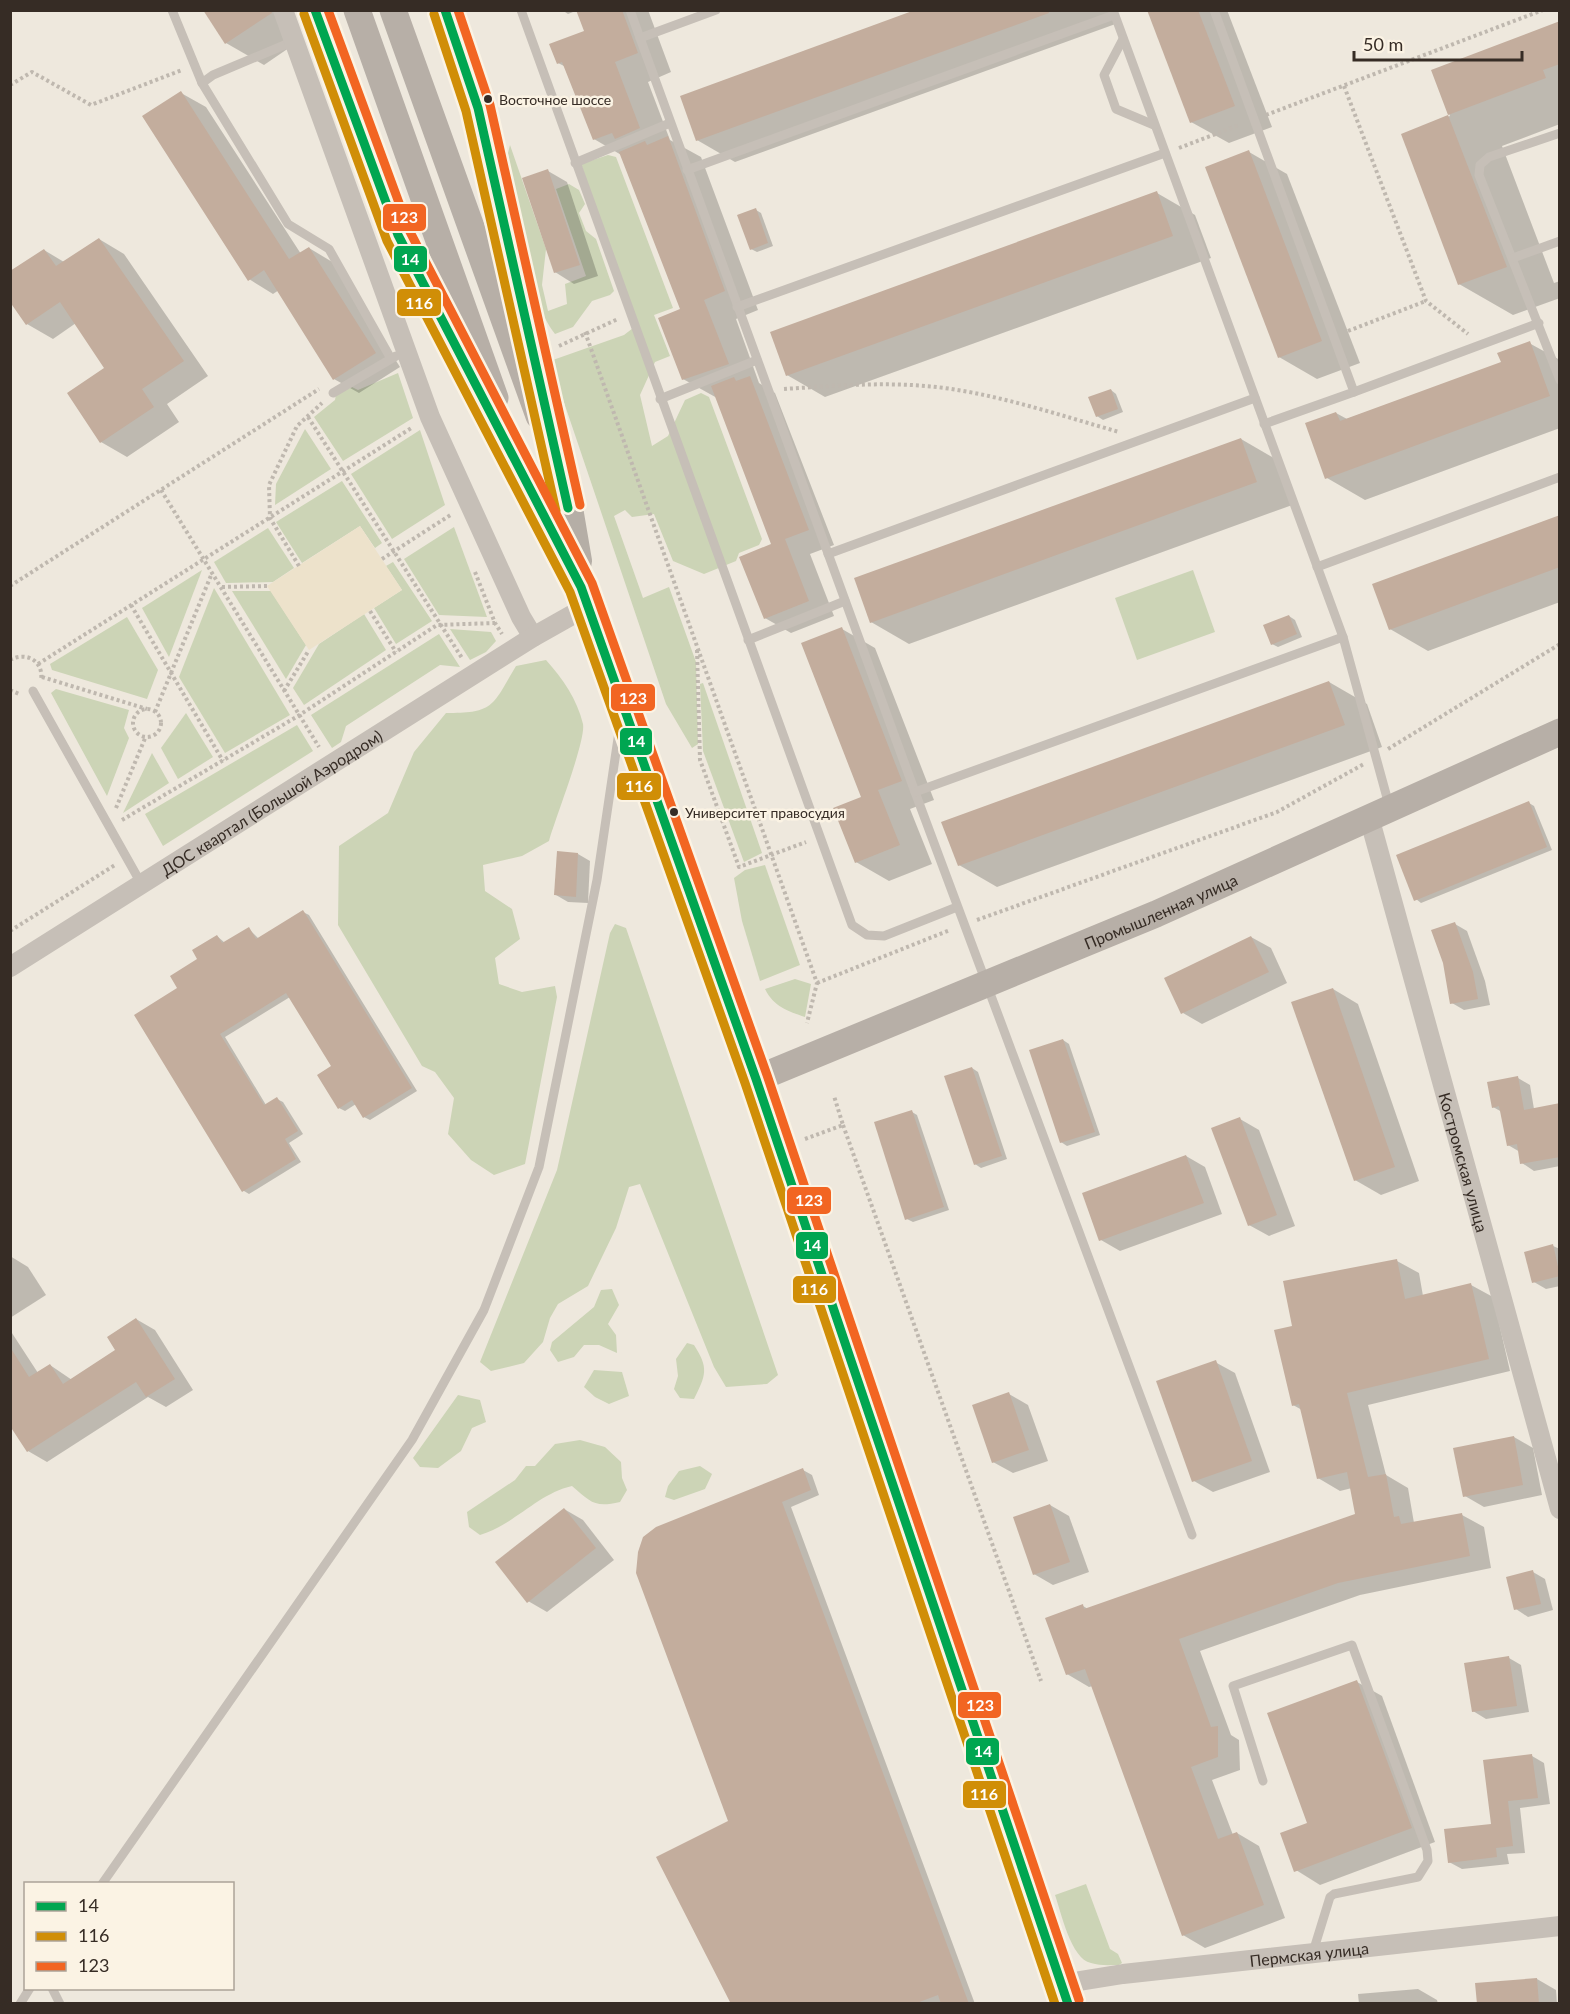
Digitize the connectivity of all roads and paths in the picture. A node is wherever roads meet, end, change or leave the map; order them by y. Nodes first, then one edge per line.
1 (172, 10) edge
2 (283, 10) edge
3 (315, 10) edge
4 (445, 10) edge
5 (521, 10) edge
6 (630, 10) edge
7 (716, 10) edge
8 (1214, 10) edge
9 (1543, 10) edge
10 (394, 13) edge
11 (1114, 13) edge
12 (360, 19) edge
13 (640, 38) junction
14 (1123, 39) junction
15 (294, 41) junction
16 (194, 66) junction
17 (202, 82) junction
18 (10, 85) edge
19 (1344, 86) junction
20 (1254, 119) junction
21 (670, 123) junction
22 (1154, 125) junction
23 (1560, 134) edge
24 (1165, 153) junction
25 (575, 163) junction
26 (687, 170) junction
27 (1560, 241) edge
28 (1514, 258) junction
29 (1426, 301) junction
30 (737, 307) junction
31 (630, 315) junction
32 (1539, 323) junction
33 (585, 332) junction
34 (1334, 337) junction
35 (1482, 344) junction
36 (398, 355) junction
37 (535, 359) junction
38 (757, 360) junction
39 (1560, 380) edge
40 (768, 391) junction
41 (1354, 392) junction
42 (333, 393) junction
43 (1255, 398) junction
44 (660, 399) junction
45 (308, 416) junction
46 (430, 417) junction
47 (1264, 424) junction
48 (1144, 439) junction
49 (343, 471) junction
50 (562, 473) junction
51 (1560, 477) edge
52 (523, 479) junction
53 (161, 490) junction
54 (453, 514) dead end
55 (270, 518) junction
56 (393, 551) junction
57 (828, 554) junction
58 (204, 559) junction
59 (382, 559) dead end
60 (299, 566) dead end
61 (1317, 567) junction
62 (212, 572) junction
63 (10, 586) edge
64 (267, 586) dead end
65 (221, 587) junction
66 (585, 597) junction
67 (845, 601) junction
68 (131, 605) junction
69 (370, 611) dead end
70 (495, 623) dead end
71 (440, 624) junction
72 (1343, 637) junction
73 (533, 638) junction
74 (748, 640) junction
75 (1560, 644) edge
76 (697, 646) junction
77 (309, 650) dead end
78 (396, 652) junction
79 (38, 664) dead end
80 (171, 674) junction
81 (474, 676) junction
82 (41, 677) dead end
83 (33, 691) dead end
84 (284, 692) junction
85 (623, 705) junction
86 (147, 709) junction
87 (155, 712) junction
88 (298, 716) junction
89 (1560, 732) edge
90 (146, 736) junction
91 (1376, 757) junction
92 (223, 760) junction
93 (331, 766) junction
94 (915, 792) junction
95 (1379, 812) junction
96 (108, 828) junction
97 (819, 837) junction
98 (771, 855) junction
99 (126, 859) junction
100 (142, 885) junction
101 (957, 907) junction
102 (964, 925) junction
103 (10, 931) edge
104 (10, 967) edge
105 (817, 983) junction
106 (986, 984) junction
107 (807, 1023) dead end
108 (756, 1079) junction
109 (834, 1096) dead end
110 (843, 1125) junction
111 (805, 1138) dead end
112 (1560, 1509) edge
113 (1192, 1535) dead end
114 (1041, 1681) dead end
115 (1263, 1781) dead end
116 (103, 1882) edge
117 (1560, 1926) edge
118 (1313, 1952) junction
119 (29, 1990) edge
120 (53, 1990) edge
121 (1065, 1994) edge
122 (20, 2004) edge
123 (60, 2004) edge

1 - 16 lane
2 - 15 street
3 - 52 highway
4 - 37 main road
5 - 25 lane
6 - 13 lane
7 - 13 lane
8 - 20 lane
9 - 19 path
10 - 50 main road
11 - 14 lane
11 - 26 lane
12 - 52 main road
13 - 21 lane
14 - 22 lane
14 - 22 lane
15 - 17 lane
15 - 36 street
16 - 17 lane
16 - 18 path
17 - 36 lane
19 - 20 path
19 - 29 path
20 - 24 path
20 - 34 lane
21 - 25 lane
21 - 26 lane
22 - 24 lane
23 - 28 lane
24 - 30 lane
24 - 43 lane
25 - 31 lane
26 - 30 lane
27 - 28 lane
28 - 32 lane
29 - 34 path
29 - 35 path
30 - 38 lane
31 - 33 path
31 - 44 lane
32 - 35 lane
32 - 39 lane
33 - 37 path
33 - 76 path
34 - 41 lane
35 - 41 lane
36 - 42 lane
36 - 46 street
37 - 50 main road
38 - 40 lane
38 - 44 lane
40 - 48 path
40 - 57 lane
41 - 47 lane
42 - 45 path
42 - 53 path
43 - 47 lane
43 - 48 lane
44 - 74 lane
45 - 49 path
45 - 55 path
46 - 49 path
46 - 73 street
47 - 61 lane
48 - 57 lane
49 - 55 path
49 - 56 path
50 - 66 main road
51 - 61 lane
52 - 66 main road
53 - 58 path
53 - 63 path
54 - 56 path
55 - 58 path
55 - 60 path
56 - 59 path
56 - 71 path
57 - 67 lane
58 - 62 path
58 - 68 path
61 - 72 lane
62 - 65 path
62 - 80 path
64 - 65 path
65 - 84 path
66 - 73 street, ДОС квартал (Большой Аэродром)
66 - 85 main road
67 - 74 lane
67 - 94 lane
68 - 79 path
68 - 80 path
69 - 78 path
70 - 71 path
71 - 78 path
71 - 81 path
72 - 91 lane
72 - 94 lane
73 - 81 street, ДОС квартал (Большой Аэродром)
74 - 97 lane
75 - 91 path
76 - 98 path
76 - 98 path
77 - 84 path
78 - 88 path
80 - 87 path
80 - 92 path
81 - 93 street, ДОС квартал (Большой Аэродром)
82 - 86 path
83 - 96 lane
84 - 88 path
85 - 108 main road
85 - 116 lane
86 - 87 path
86 - 90 path
87 - 90 path
88 - 92 path
88 - 93 path
89 - 95 main road, Промышленная улица
90 - 96 path
91 - 95 lane
91 - 102 path
92 - 96 path
93 - 100 street, ДОС квартал (Большой Аэродром)
94 - 101 lane
95 - 106 main road, Промышленная улица
95 - 112 street, Костромская улица
96 - 99 lane
97 - 98 path
97 - 101 lane
98 - 105 path
99 - 100 lane
99 - 103 path
100 - 104 street, ДОС квартал (Большой Аэродром)
101 - 102 lane
102 - 105 path
102 - 106 lane
105 - 107 path
106 - 108 main road, Промышленная улица
106 - 113 lane
108 - 121 main road
109 - 110 path
110 - 111 path
110 - 114 path
115 - 118 lane
117 - 118 street, Пермская улица
118 - 121 street, Пермская улица
119 - 122 lane
120 - 123 lane

